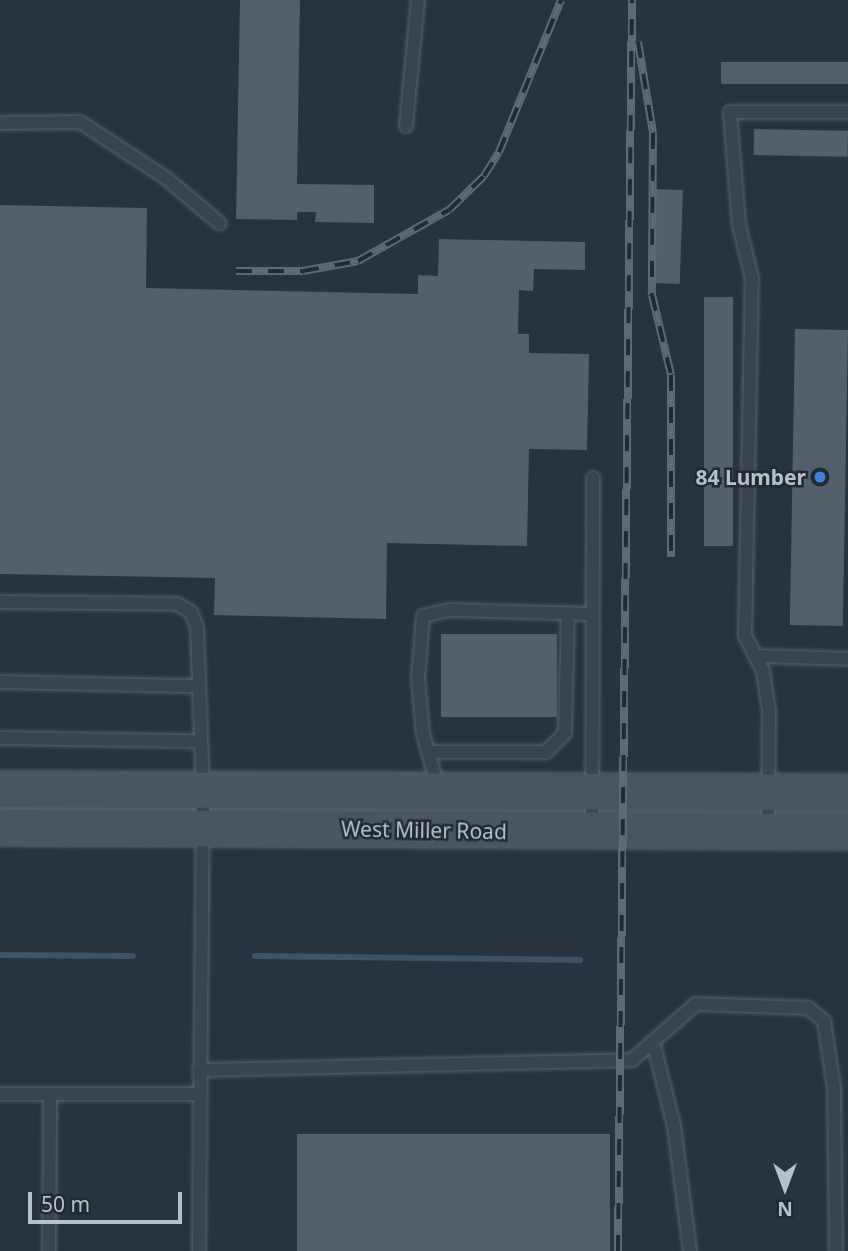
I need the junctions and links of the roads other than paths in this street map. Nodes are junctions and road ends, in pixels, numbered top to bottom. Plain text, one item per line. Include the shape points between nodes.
1 (418, 0) edge
2 (848, 112) edge
3 (0, 123) edge
4 (407, 126) dead end
5 (219, 223) dead end
6 (593, 478) dead end
7 (0, 601) edge
8 (568, 613) junction
9 (592, 614) junction
10 (755, 656) junction
11 (848, 659) edge
12 (0, 682) edge
13 (198, 686) junction
14 (0, 738) edge
15 (200, 741) junction
16 (428, 752) junction
17 (0, 789) edge
18 (203, 789) junction
19 (439, 790) junction
20 (768, 790) junction
21 (591, 791) junction
22 (848, 792) edge
23 (0, 827) edge
24 (200, 828) junction
25 (592, 831) junction
26 (768, 831) junction
27 (848, 831) edge
28 (653, 1042) junction
29 (199, 1070) junction
30 (0, 1094) edge
31 (50, 1094) junction
32 (199, 1094) junction
33 (49, 1251) edge
34 (199, 1251) edge
35 (690, 1251) edge
36 (836, 1251) edge

1 - 4 lane
2 - 10 lane via 730,112 739,225 752,278 744,599 745,636
3 - 5 lane via 79,122 166,178
6 - 9 lane
7 - 13 lane via 185,606 197,628
8 - 9 lane
8 - 16 lane via 565,733 546,752
8 - 16 lane via 449,610 423,616 418,678
9 - 21 lane
10 - 11 lane
10 - 20 lane via 763,671 769,710
12 - 13 lane
13 - 15 lane
14 - 15 lane
15 - 18 lane
16 - 19 lane
17 - 18 main road, West Miller Road
18 - 19 main road, West Miller Road
18 - 24 lane
19 - 21 main road, West Miller Road
20 - 21 main road, West Miller Road
20 - 22 main road, West Miller Road
20 - 26 lane
21 - 25 lane
23 - 24 main road, West Miller Road
24 - 25 main road, West Miller Road
24 - 29 lane
25 - 26 main road, West Miller Road
26 - 27 main road, West Miller Road
28 - 29 lane via 632,1060
28 - 35 lane via 674,1126
28 - 36 lane via 696,1004 808,1009 824,1021 834,1088
29 - 32 lane
30 - 31 lane
31 - 32 lane
31 - 33 lane
32 - 34 lane

